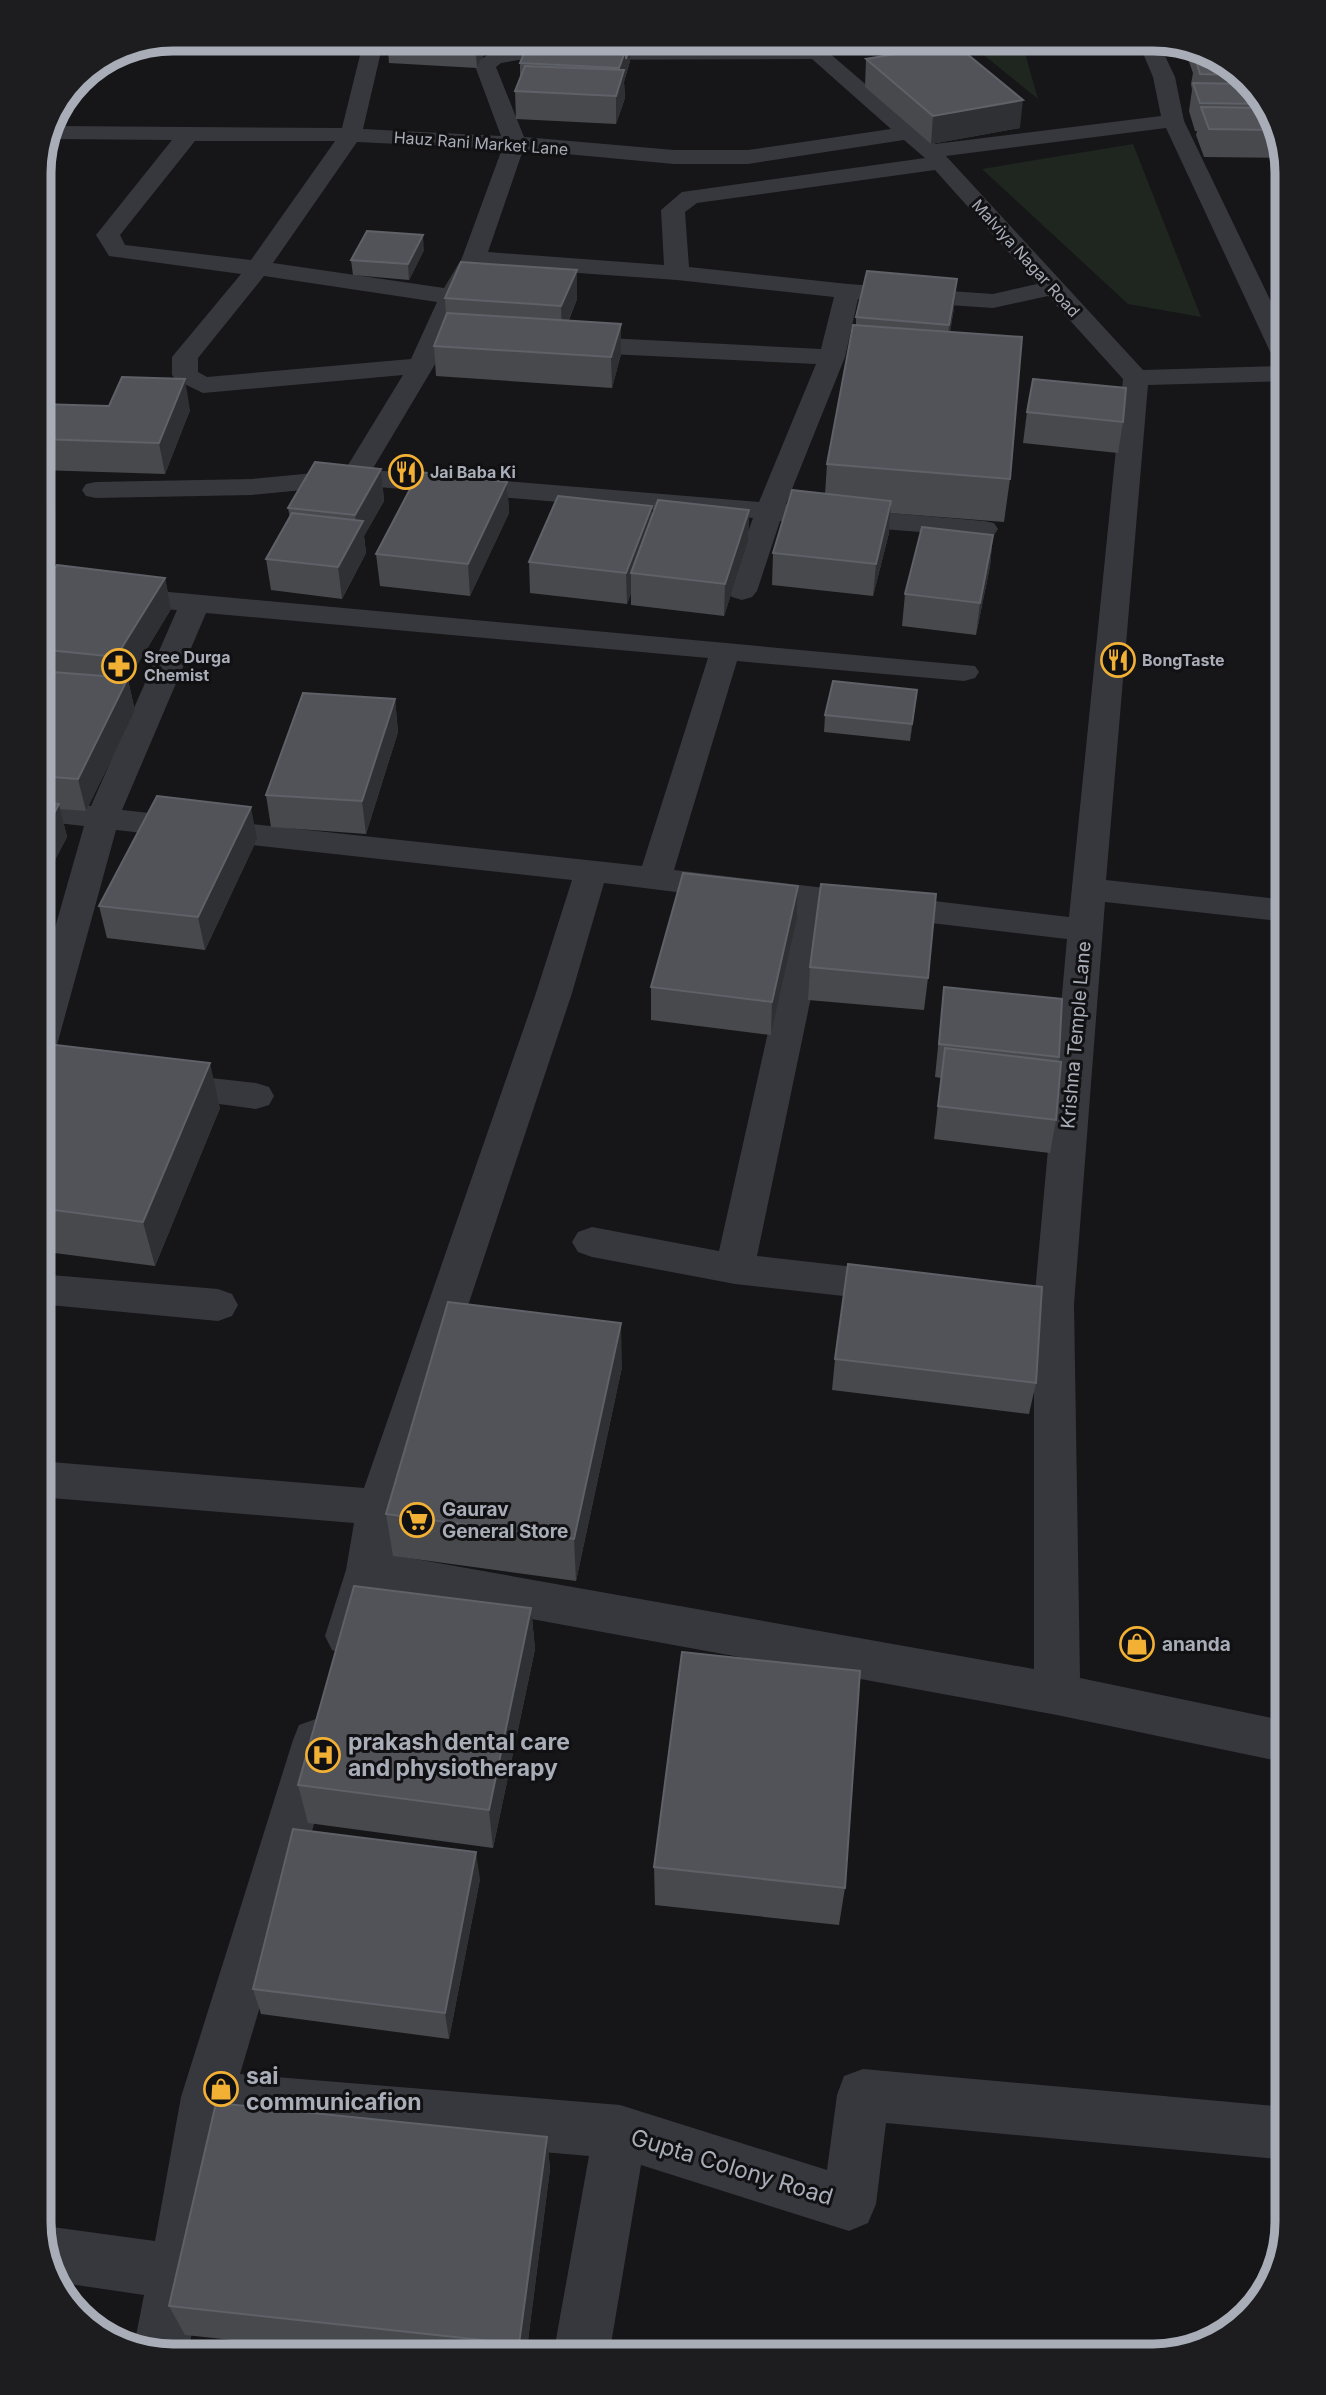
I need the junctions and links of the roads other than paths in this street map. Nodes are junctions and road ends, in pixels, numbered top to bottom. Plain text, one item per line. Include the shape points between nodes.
1 (371, 51) edge
2 (632, 51) edge
3 (815, 51) edge
4 (1152, 51) edge
5 (1164, 77) junction
6 (1189, 77) dead end
7 (1173, 121) junction
8 (58, 133) edge
9 (906, 133) junction
10 (189, 134) junction
11 (351, 135) junction
12 (515, 143) junction
13 (748, 157) junction
14 (935, 157) junction
15 (746, 190) junction
16 (474, 258) junction
17 (257, 269) junction
18 (677, 273) junction
19 (1054, 287) junction
20 (848, 291) junction
21 (452, 297) junction
22 (1275, 335) edge
23 (433, 337) junction
24 (461, 338) edge
25 (543, 342) edge
26 (832, 357) junction
27 (421, 366) junction
28 (1275, 373) edge
29 (1136, 378) junction
30 (354, 477) junction
31 (96, 490) dead end
32 (769, 512) junction
33 (984, 529) dead end
34 (51, 590) edge
35 (742, 591) dead end
36 (195, 603) junction
37 (725, 652) junction
38 (964, 672) dead end
39 (51, 812) edge
40 (103, 817) junction
41 (591, 871) junction
42 (655, 879) junction
43 (1090, 889) junction
44 (816, 897) junction
45 (1275, 910) edge
46 (1085, 930) junction
47 (51, 1031) edge
48 (134, 1083) edge
49 (256, 1096) dead end
50 (593, 1242) dead end
51 (735, 1269) junction
52 (51, 1290) edge
53 (929, 1290) edge
54 (1013, 1300) edge
55 (1054, 1304) junction
56 (218, 1305) dead end
57 (51, 1480) edge
58 (379, 1507) junction
59 (368, 1570) junction
60 (1057, 1693) junction
61 (1275, 1739) edge
62 (207, 2096) junction
63 (620, 2132) junction
64 (1275, 2133) edge
65 (56, 2255) edge
66 (177, 2272) junction
67 (162, 2344) edge
68 (583, 2344) edge

1 - 11 street
2 - 12 street via 495,58 485,66
3 - 9 street, Malviya Nagar Road
4 - 5 street
5 - 6 street
5 - 7 street
7 - 14 street
7 - 22 street
8 - 10 street, Hauz Rani Market Lane
9 - 13 street, Hauz Rani Market Lane
9 - 14 street, Malviya Nagar Road
10 - 11 street, Hauz Rani Market Lane
10 - 17 street via 108,235 117,251
11 - 12 street, Hauz Rani Market Lane
11 - 17 street
12 - 13 street, Hauz Rani Market Lane via 674,157
12 - 16 street
13 - 15 street
14 - 15 street
14 - 19 street, Malviya Nagar Road
15 - 18 street via 690,197 673,210
16 - 18 street
16 - 21 street
17 - 21 street
17 - 27 street via 185,357 185,375 203,386
18 - 20 street
19 - 20 street via 993,302
19 - 29 street, Malviya Nagar Road
20 - 26 street
21 - 23 street
23 - 24 street
23 - 27 street
25 - 26 street
26 - 32 street
27 - 30 street
28 - 29 street
29 - 43 street, Krishna Temple Lane
30 - 31 street via 252,487
30 - 32 street
32 - 33 street
32 - 35 street
34 - 36 street
36 - 37 street
36 - 40 street via 140,700
37 - 38 street
37 - 42 street
39 - 40 street
40 - 41 street
40 - 47 street
41 - 42 street
41 - 58 street
42 - 44 street
43 - 45 street
43 - 46 street, Krishna Temple Lane
44 - 46 street
44 - 51 street
46 - 55 street, Krishna Temple Lane
48 - 49 street
50 - 51 street
51 - 53 street
52 - 56 street
54 - 55 street
55 - 60 street, Krishna Temple Lane
57 - 58 street
58 - 59 street
59 - 60 street
59 - 62 street
60 - 61 street
62 - 63 street, Gupta Colony Road
62 - 66 street
63 - 64 street, Gupta Colony Road via 849,2204 863,2095
63 - 68 street
65 - 66 street
66 - 67 street

